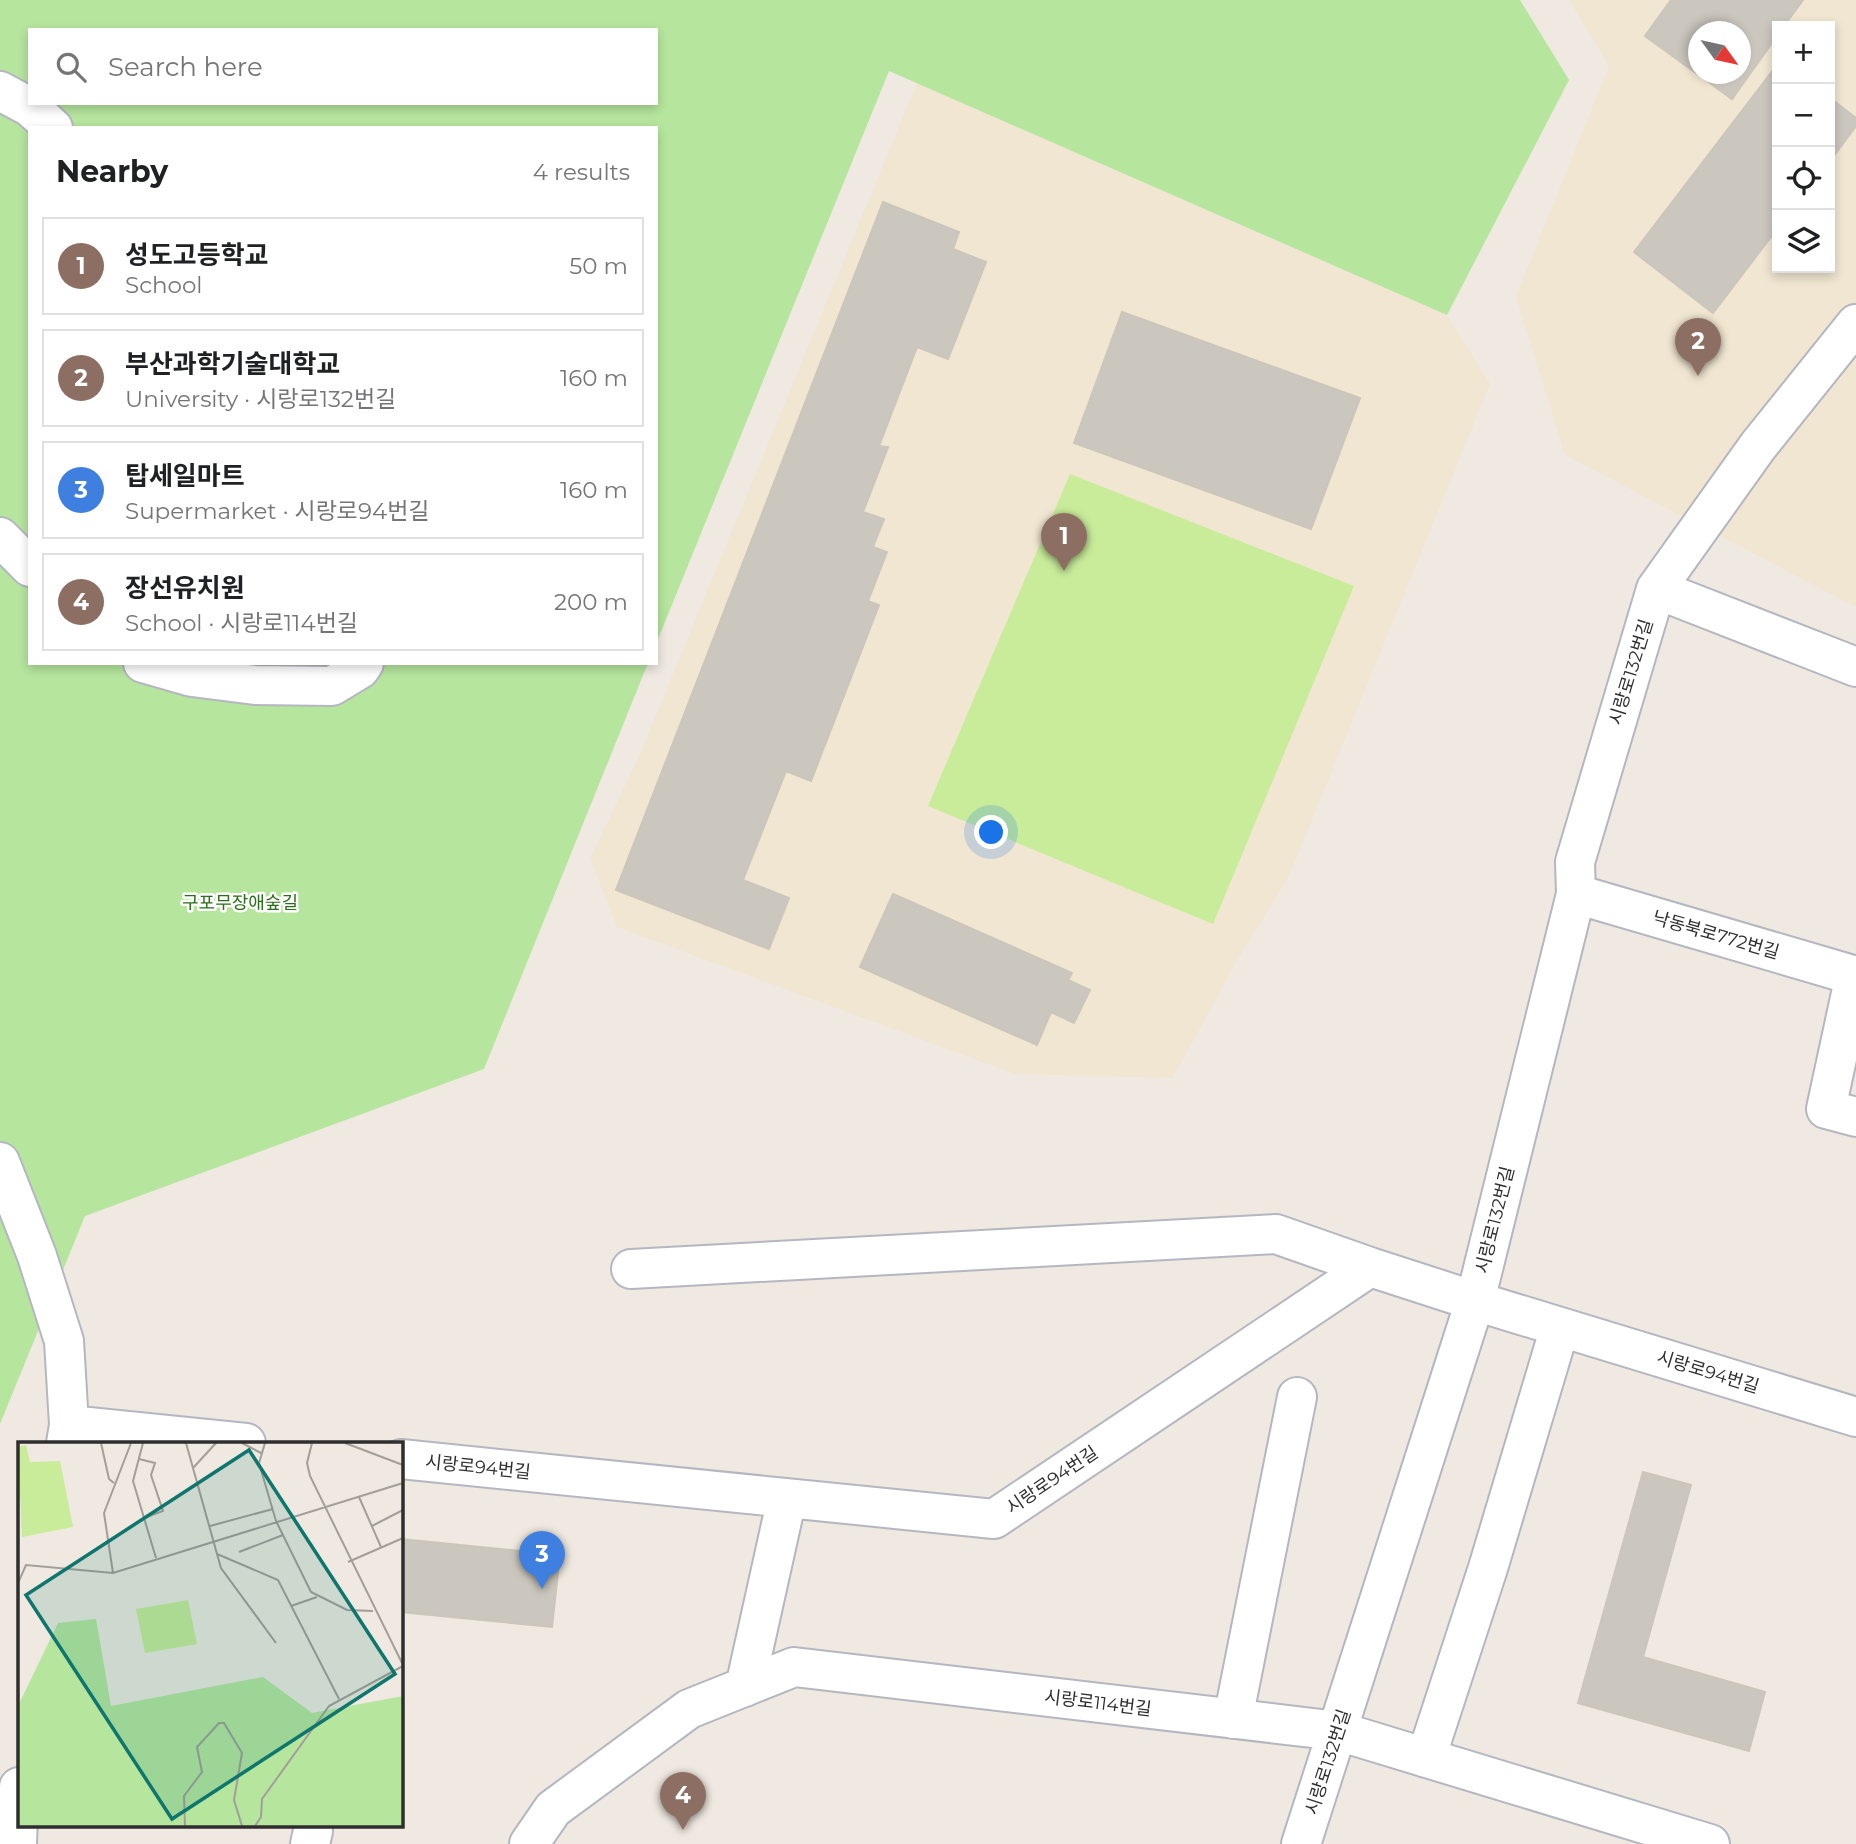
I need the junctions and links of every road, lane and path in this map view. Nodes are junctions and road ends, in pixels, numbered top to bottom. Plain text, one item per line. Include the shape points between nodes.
1 (0, 91) edge
2 (51, 126) edge
3 (1856, 324) edge
4 (0, 537) edge
5 (28, 565) edge
6 (1656, 589) junction
7 (150, 665) edge
8 (363, 665) edge
9 (1856, 667) edge
10 (1576, 894) junction
11 (1856, 976) edge
12 (1856, 1117) edge
13 (0, 1161) edge
14 (1370, 1267) junction
15 (631, 1269) dead end
16 (1475, 1301) junction
17 (1560, 1327) junction
18 (1297, 1397) dead end
19 (1856, 1417) edge
20 (67, 1434) edge
21 (226, 1442) edge
22 (402, 1459) edge
23 (787, 1499) junction
24 (745, 1687) junction
25 (1233, 1719) junction
26 (1338, 1731) junction
27 (1426, 1758) junction
28 (18, 1816) edge
29 (17, 1844) edge
30 (529, 1844) edge
31 (1301, 1844) edge
32 (1710, 1844) edge

1 - 2 street via 30,107
3 - 6 street, 시랑로132번길 via 1758,446
4 - 5 street
6 - 9 street
6 - 10 street, 시랑로132번길 via 1575,862
7 - 8 street via 192,677 255,685 332,685
10 - 11 street, 낙동북로772번길
10 - 16 street, 시랑로132번길
11 - 12 street, 낙동북로772번길 via 1826,1109
13 - 20 street via 64,1341
14 - 15 street via 1276,1234
14 - 16 street, 시랑로94번길
14 - 23 street, 시랑로94번길 via 994,1519
16 - 17 street, 시랑로94번길
16 - 26 street, 시랑로132번길
17 - 19 street, 시랑로94번길
17 - 27 street
18 - 25 street
20 - 21 street
22 - 23 street, 시랑로94번길
23 - 24 street
24 - 25 street, 시랑로114번길 via 794,1667
24 - 30 street, 시랑로114번길 via 690,1709 553,1810
25 - 26 street, 시랑로114번길
26 - 27 street, 시랑로114번길
26 - 31 street, 시랑로132번길
27 - 32 street, 시랑로114번길
28 - 29 street

